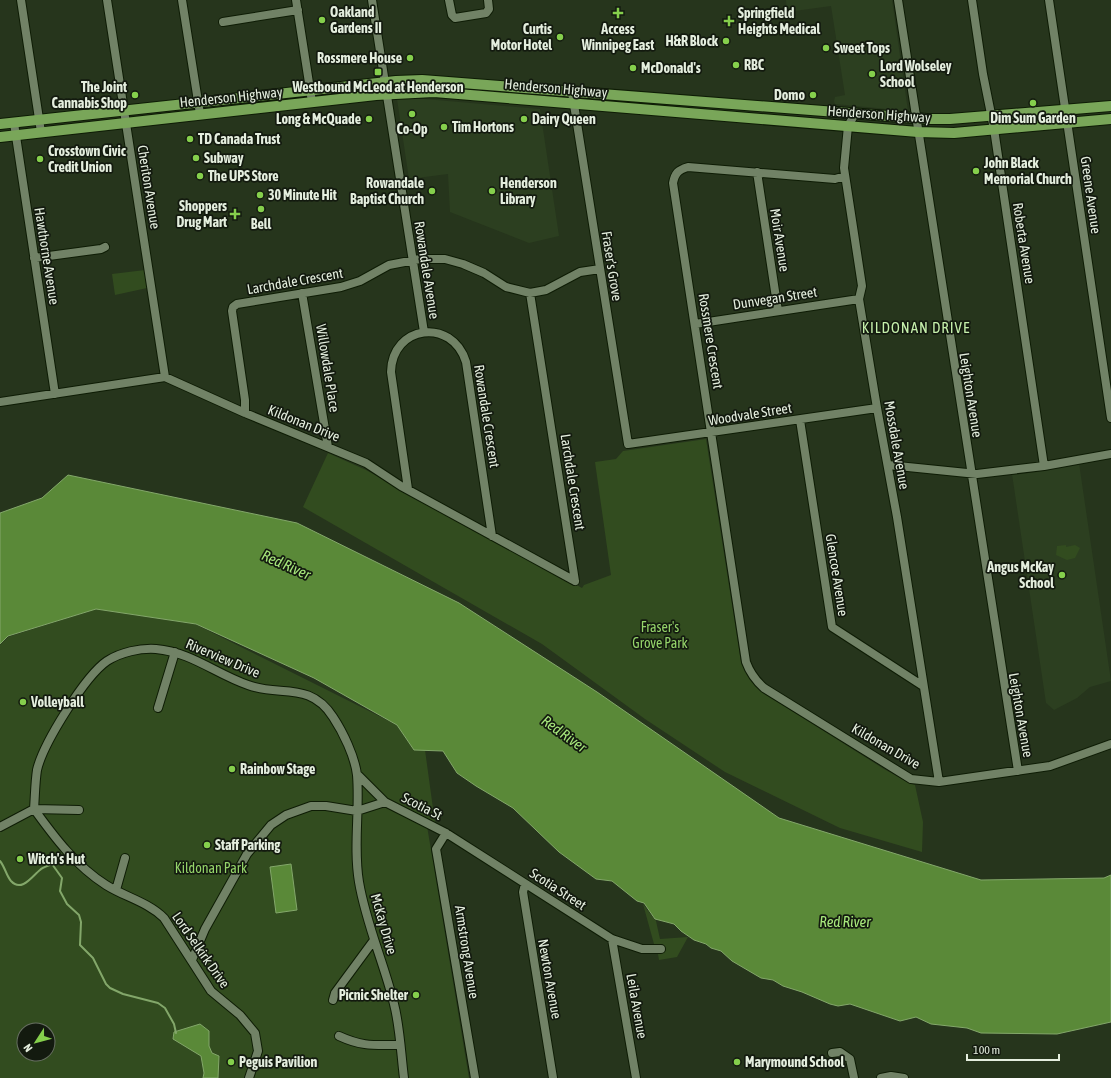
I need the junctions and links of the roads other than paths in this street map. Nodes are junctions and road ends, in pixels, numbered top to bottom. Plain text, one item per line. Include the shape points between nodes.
1 (21, 0) edge
2 (107, 0) edge
3 (182, 0) edge
4 (296, 0) edge
5 (372, 0) edge
6 (449, 0) edge
7 (488, 0) edge
8 (898, 0) edge
9 (972, 0) edge
10 (1049, 0) edge
11 (298, 10) junction
12 (223, 22) dead end
13 (384, 82) junction
14 (477, 84) junction
15 (310, 90) junction
16 (572, 92) junction
17 (386, 94) junction
18 (469, 96) junction
19 (198, 102) junction
20 (312, 102) junction
21 (710, 102) junction
22 (575, 104) junction
23 (1111, 106) edge
24 (785, 108) junction
25 (124, 110) junction
26 (1065, 110) junction
27 (200, 114) junction
28 (855, 114) junction
29 (710, 115) junction
30 (991, 116) junction
31 (916, 118) junction
32 (1111, 119) edge
33 (39, 120) junction
34 (784, 121) junction
35 (14, 123) junction
36 (127, 123) junction
37 (1067, 123) junction
38 (0, 124) edge
39 (848, 126) junction
40 (994, 129) junction
41 (41, 132) junction
42 (918, 132) junction
43 (15, 135) junction
44 (0, 137) edge
45 (757, 172) junction
46 (845, 176) junction
47 (104, 247) dead end
48 (34, 258) junction
49 (411, 260) junction
50 (600, 269) junction
51 (530, 293) junction
52 (302, 294) junction
53 (859, 299) junction
54 (778, 311) junction
55 (695, 324) junction
56 (424, 332) junction
57 (165, 377) junction
58 (55, 394) junction
59 (0, 402) edge
60 (876, 408) junction
61 (245, 413) junction
62 (1111, 418) edge
63 (800, 420) junction
64 (711, 433) junction
65 (628, 444) joint
66 (328, 447) junction
67 (1111, 454) edge
68 (888, 465) junction
69 (1044, 466) junction
70 (970, 473) junction
71 (408, 489) junction
72 (492, 536) junction
73 (575, 581) joint
74 (175, 652) junction
75 (755, 680) joint
76 (923, 686) junction
77 (158, 708) dead end
78 (1111, 744) edge
79 (1018, 771) junction
80 (357, 774) junction
81 (939, 782) junction
82 (385, 802) junction
83 (34, 810) junction
84 (79, 810) dead end
85 (357, 811) junction
86 (0, 827) edge
87 (446, 833) junction
88 (125, 858) dead end
89 (525, 884) junction
90 (116, 890) junction
91 (612, 939) junction
92 (374, 940) junction
93 (661, 949) dead end
94 (192, 960) junction
95 (333, 1000) dead end
96 (339, 1036) dead end
97 (400, 1045) junction
98 (832, 1053) dead end
99 (249, 1078) edge
100 (404, 1078) edge
101 (474, 1078) edge
102 (553, 1078) edge
103 (636, 1078) edge
104 (854, 1078) edge
105 (881, 1078) edge
106 (904, 1078) edge

1 - 33 street
2 - 25 street, Cheriton Avenue
3 - 19 street
4 - 11 street
5 - 13 street, Rowandale Avenue
6 - 7 street via 452,15 456,18 486,13 489,9
8 - 31 street, Leighton Avenue
9 - 30 street, Roberta Avenue
10 - 26 street, Greene Avenue
11 - 12 street
11 - 15 street
13 - 14 main road, Henderson Highway via 422,80
13 - 15 main road, Henderson Highway
13 - 17 street, Rowandale Avenue
14 - 16 main road, Henderson Highway
14 - 18 main road
15 - 19 main road, Henderson Highway
15 - 20 street
16 - 21 main road, Henderson Highway
16 - 22 street, Fraser's Grove
17 - 18 main road, Henderson Highway via 434,92
17 - 20 main road, Henderson Highway
17 - 49 street, Rowandale Avenue
18 - 22 main road, Henderson Highway
19 - 25 main road, Henderson Highway
19 - 27 street
20 - 27 main road, Henderson Highway
21 - 24 main road, Henderson Highway
21 - 29 main road
22 - 29 main road, Henderson Highway
22 - 50 street, Fraser's Grove
23 - 26 main road, Henderson Highway
24 - 28 main road, Henderson Highway
24 - 34 main road
25 - 33 main road, Henderson Highway
25 - 36 street, Cheriton Avenue
26 - 30 main road, Henderson Highway
26 - 37 street, Greene Avenue
27 - 36 main road, Henderson Highway
28 - 31 main road, Henderson Highway
28 - 39 street, Mossdale Avenue
29 - 34 main road, Henderson Highway
30 - 31 main road, Henderson Highway
30 - 40 street, Roberta Avenue
31 - 42 street, Leighton Avenue
32 - 37 main road, Henderson Highway
33 - 35 main road, Henderson Highway
33 - 41 street
34 - 39 main road, Henderson Highway
35 - 38 main road, Henderson Highway
35 - 43 street, Hawthorne Avenue
36 - 41 main road, Henderson Highway
36 - 57 street, Cheriton Avenue
37 - 40 main road, Henderson Highway
37 - 62 street, Greene Avenue
39 - 42 main road, Henderson Highway
39 - 46 street, Mossdale Avenue
40 - 42 main road, Henderson Highway via 954,133
40 - 69 street, Roberta Avenue
41 - 43 main road, Henderson Highway
42 - 70 street, Leighton Avenue
43 - 44 main road, Henderson Highway
43 - 48 street, Hawthorne Avenue
45 - 46 street, Rossmere Crescent via 834,179
45 - 54 street, Moir Avenue
45 - 55 street, Rossmere Crescent via 688,167 675,174 673,183
46 - 53 street, Mossdale Avenue via 862,286
47 - 48 street via 101,250
48 - 58 street, Hawthorne Avenue
49 - 51 street, Larchdale Crescent via 445,259 484,272 506,287
49 - 52 street, Larchdale Crescent via 389,265 351,285
49 - 56 street, Rowandale Avenue
50 - 51 street, Larchdale Crescent via 580,272 546,290
50 - 65 street, Fraser's Grove
51 - 73 street, Larchdale Crescent
52 - 61 street, Larchdale Crescent via 236,304 233,307
52 - 66 street, Willowdale Place
53 - 54 street, Dunvegan Street
53 - 60 street, Mossdale Avenue
54 - 55 street, Dunvegan Street
55 - 64 street, Rossmere Crescent
56 - 71 street via 402,343 394,354 391,365
56 - 72 street, Rowandale Crescent via 438,333 449,338 464,356
57 - 58 street
57 - 61 street, Kildonan Drive
58 - 59 street
60 - 63 street, Woodvale Street
60 - 68 street, Mossdale Avenue
61 - 66 street, Kildonan Drive
63 - 64 street, Woodvale Street
63 - 76 street, Glencoe Avenue via 832,628
64 - 65 street, Woodvale Street
64 - 75 street, Rossmere Crescent via 746,662
66 - 71 street, Kildonan Drive via 366,463
67 - 69 street
68 - 70 street
68 - 76 street, Mossdale Avenue
69 - 70 street
70 - 79 street, Leighton Avenue
71 - 72 street, Kildonan Drive
72 - 73 street, Kildonan Drive
74 - 77 street
74 - 80 street, Riverview Drive via 247,685 294,691 315,699 333,718
74 - 83 street, Riverview Drive via 141,649 122,654 107,662 94,674 80,690 46,746 38,770
75 - 81 street, Kildonan Drive via 764,688 912,778
76 - 81 street, Mossdale Avenue
78 - 79 street, Kildonan Drive via 1050,766
79 - 81 street, Kildonan Drive
80 - 82 street, Scotia St
80 - 85 street, McKay Drive
82 - 85 street, Scotia St
82 - 87 street, Scotia St
83 - 84 street
83 - 86 street
83 - 90 street, Lord Selkirk Drive via 60,845 81,866
85 - 92 street, McKay Drive via 359,881
85 - 94 street via 311,806 286,815 271,825 247,854 204,929
87 - 89 street, Scotia Street
87 - 101 street, Armstrong Avenue via 436,849
88 - 90 street
89 - 91 street, Scotia Street
89 - 102 street, Newton Avenue via 522,892
90 - 94 street, Lord Selkirk Drive via 156,910
91 - 93 street, Scotia Street via 642,949
91 - 103 street, Leila Avenue
92 - 95 street
92 - 97 street, McKay Drive via 394,1005
94 - 99 street, Lord Selkirk Drive via 215,996 240,1014 255,1032 258,1051
96 - 97 street via 364,1045
97 - 100 street, McKay Drive
98 - 104 street via 840,1052 850,1059
105 - 106 street

